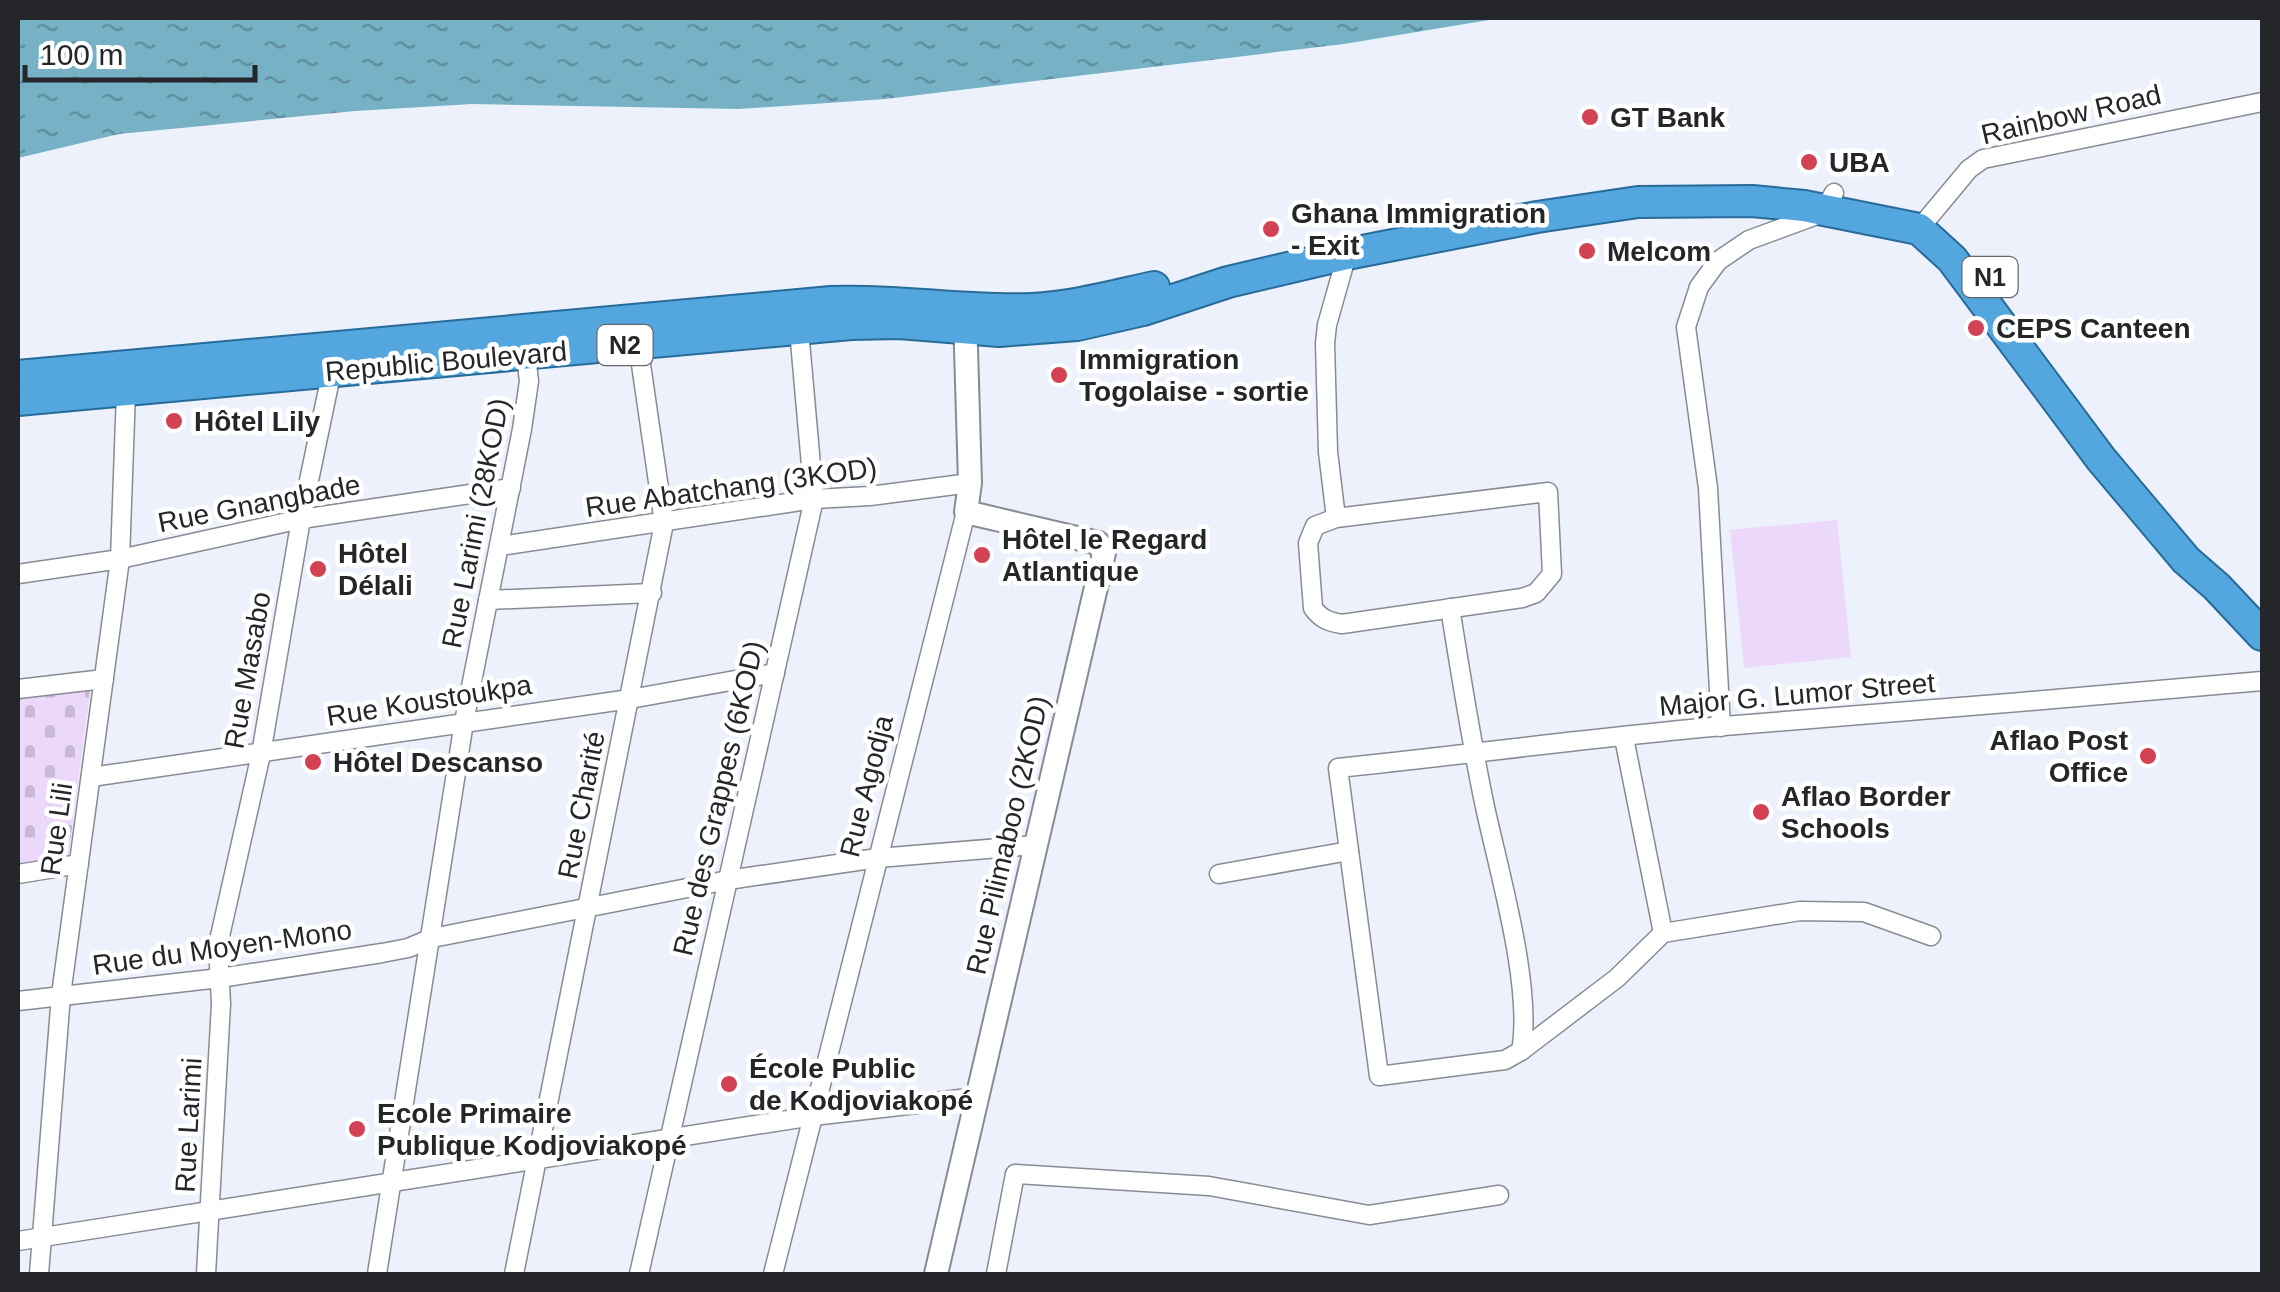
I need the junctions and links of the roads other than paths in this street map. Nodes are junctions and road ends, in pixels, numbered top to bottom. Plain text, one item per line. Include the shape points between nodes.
1 (2262, 102) edge
2 (1829, 201) junction
3 (1926, 222) junction
4 (1349, 248) junction
5 (965, 318) junction
6 (799, 330) junction
7 (637, 331) junction
8 (524, 342) junction
9 (332, 370) junction
10 (18, 376) edge
11 (126, 392) junction
12 (18, 400) edge
13 (970, 482) junction
14 (511, 488) junction
15 (814, 500) junction
16 (966, 512) junction
17 (1336, 518) junction
18 (301, 519) junction
19 (664, 522) junction
20 (500, 546) junction
21 (120, 559) junction
22 (18, 574) edge
23 (652, 593) junction
24 (488, 600) junction
25 (1450, 608) junction
26 (2262, 635) edge
27 (774, 673) junction
28 (104, 678) junction
29 (2262, 681) edge
30 (18, 690) edge
31 (630, 698) junction
32 (464, 722) junction
33 (1721, 727) junction
34 (1624, 738) junction
35 (261, 754) junction
36 (1474, 754) junction
37 (91, 777) junction
38 (1036, 845) junction
39 (1349, 851) junction
40 (878, 858) junction
41 (80, 864) junction
42 (18, 874) edge
43 (1219, 874) dead end
44 (728, 880) junction
45 (589, 908) junction
46 (1664, 933) junction
47 (1931, 936) dead end
48 (432, 938) junction
49 (220, 978) junction
50 (61, 996) junction
51 (18, 1001) edge
52 (1521, 1051) junction
53 (977, 1097) junction
54 (813, 1116) junction
55 (670, 1138) junction
56 (537, 1162) junction
57 (393, 1182) junction
58 (1499, 1195) dead end
59 (211, 1212) junction
60 (42, 1238) junction
61 (18, 1242) edge
62 (39, 1274) edge
63 (206, 1274) edge
64 (378, 1274) edge
65 (514, 1274) edge
66 (639, 1274) edge
67 (773, 1274) edge
68 (936, 1274) edge
69 (996, 1274) edge

1 - 3 street, Rainbow Road via 1983,159
2 - 3 highway, Republic Boulevard
2 - 4 highway, Republic Boulevard via 1638,202
2 - 33 street via 1718,261 1699,287 1686,328 1708,488
3 - 26 highway, N1 via 1974,257 2167,507 2217,586
4 - 5 highway, Republic Boulevard / N2 via 1228,276 1143,310 1078,325 999,331
4 - 17 street via 1326,342
5 - 6 highway, Republic Boulevard / N2
5 - 7 highway, Republic Boulevard / N2 via 879,300
5 - 13 street, Rue Agodja
6 - 7 highway, Republic Boulevard / N2
6 - 15 street, Rue des Grappes (6KOD)
7 - 8 highway, Republic Boulevard / N2
7 - 19 street, Rue Charité
8 - 9 highway, Republic Boulevard / N2
8 - 10 highway, Republic Boulevard / N2
8 - 14 street, Rue Larimi (28KOD) via 529,381
9 - 11 highway, Republic Boulevard / N2
9 - 18 street, Rue Masabo
11 - 12 highway, Republic Boulevard / N2
11 - 21 street, Rue Lili
13 - 15 street, Rue Abatchang (3KOD)
13 - 16 street, Rue Agodja
14 - 18 street, Rue Gnangbade
14 - 20 street, Rue Larimi (28KOD)
15 - 19 street, Rue Abatchang (3KOD)
15 - 27 street, Rue des Grappes (6KOD)
16 - 38 street, Rue Pilimaboo (2KOD) via 1098,543 1104,552
16 - 40 street, Rue Agodja
17 - 25 street via 1315,526 1308,543 1313,608 1320,617 1342,624
17 - 25 street via 1548,492 1552,574 1546,585 1522,598
18 - 21 street, Rue Gnangbade
18 - 35 street, Rue Masabo
19 - 20 street, Rue Abatchang (3KOD)
19 - 23 street, Rue Charité
20 - 24 street, Rue Larimi (28KOD)
21 - 22 street, Rue Gnangbade
21 - 28 street, Rue Lili
23 - 24 street
23 - 31 street, Rue Charité
24 - 32 street, Rue Larimi (28KOD)
25 - 36 street
27 - 31 street, Rue Koustoukpa
27 - 44 street, Rue des Grappes (6KOD)
28 - 30 street
28 - 37 street, Rue Lili
29 - 33 street, Major G. Lumor Street
31 - 32 street, Rue Koustoukpa
31 - 45 street, Rue Charité
32 - 35 street, Rue Koustoukpa
32 - 48 street, Rue Larimi (28KOD)
33 - 34 street, Major G. Lumor Street
34 - 36 street, Major G. Lumor Street
34 - 46 street
35 - 37 street, Rue Koustoukpa
35 - 49 street, Rue Masabo via 218,945
36 - 39 street, Major G. Lumor Street via 1338,768
36 - 52 street via 1515,948 1525,1031
37 - 41 street, Rue Lili
38 - 40 street, Rue du Moyen-Mono
38 - 53 street, Rue Pilimaboo (2KOD)
39 - 43 street
39 - 52 street via 1379,1076 1506,1060
40 - 44 street, Rue du Moyen-Mono
40 - 54 street, Rue Agodja
41 - 42 street
41 - 50 street, Rue Lili
44 - 45 street, Rue du Moyen-Mono
44 - 55 street, Rue des Grappes (6KOD)
45 - 48 street, Rue du Moyen-Mono
45 - 56 street, Rue Charité
46 - 47 street via 1800,911 1864,912
46 - 52 street
48 - 49 street, Rue du Moyen-Mono via 408,948
48 - 57 street, Rue Larimi (28KOD)
49 - 50 street, Rue du Moyen-Mono
49 - 59 street, Rue Larimi
50 - 51 street, Rue du Moyen-Mono
50 - 60 street, Rue Lili
53 - 54 street
53 - 68 street, Rue Pilimaboo (2KOD)
54 - 55 street
54 - 67 street, Rue Agodja
55 - 56 street
55 - 66 street, Rue des Grappes (6KOD)
56 - 57 street
56 - 65 street, Rue Charité
57 - 59 street
57 - 64 street, Rue Larimi (28KOD)
58 - 69 street via 1369,1216 1209,1186 1015,1174
59 - 60 street
59 - 63 street, Rue Larimi
60 - 61 street
60 - 62 street, Rue Lili

